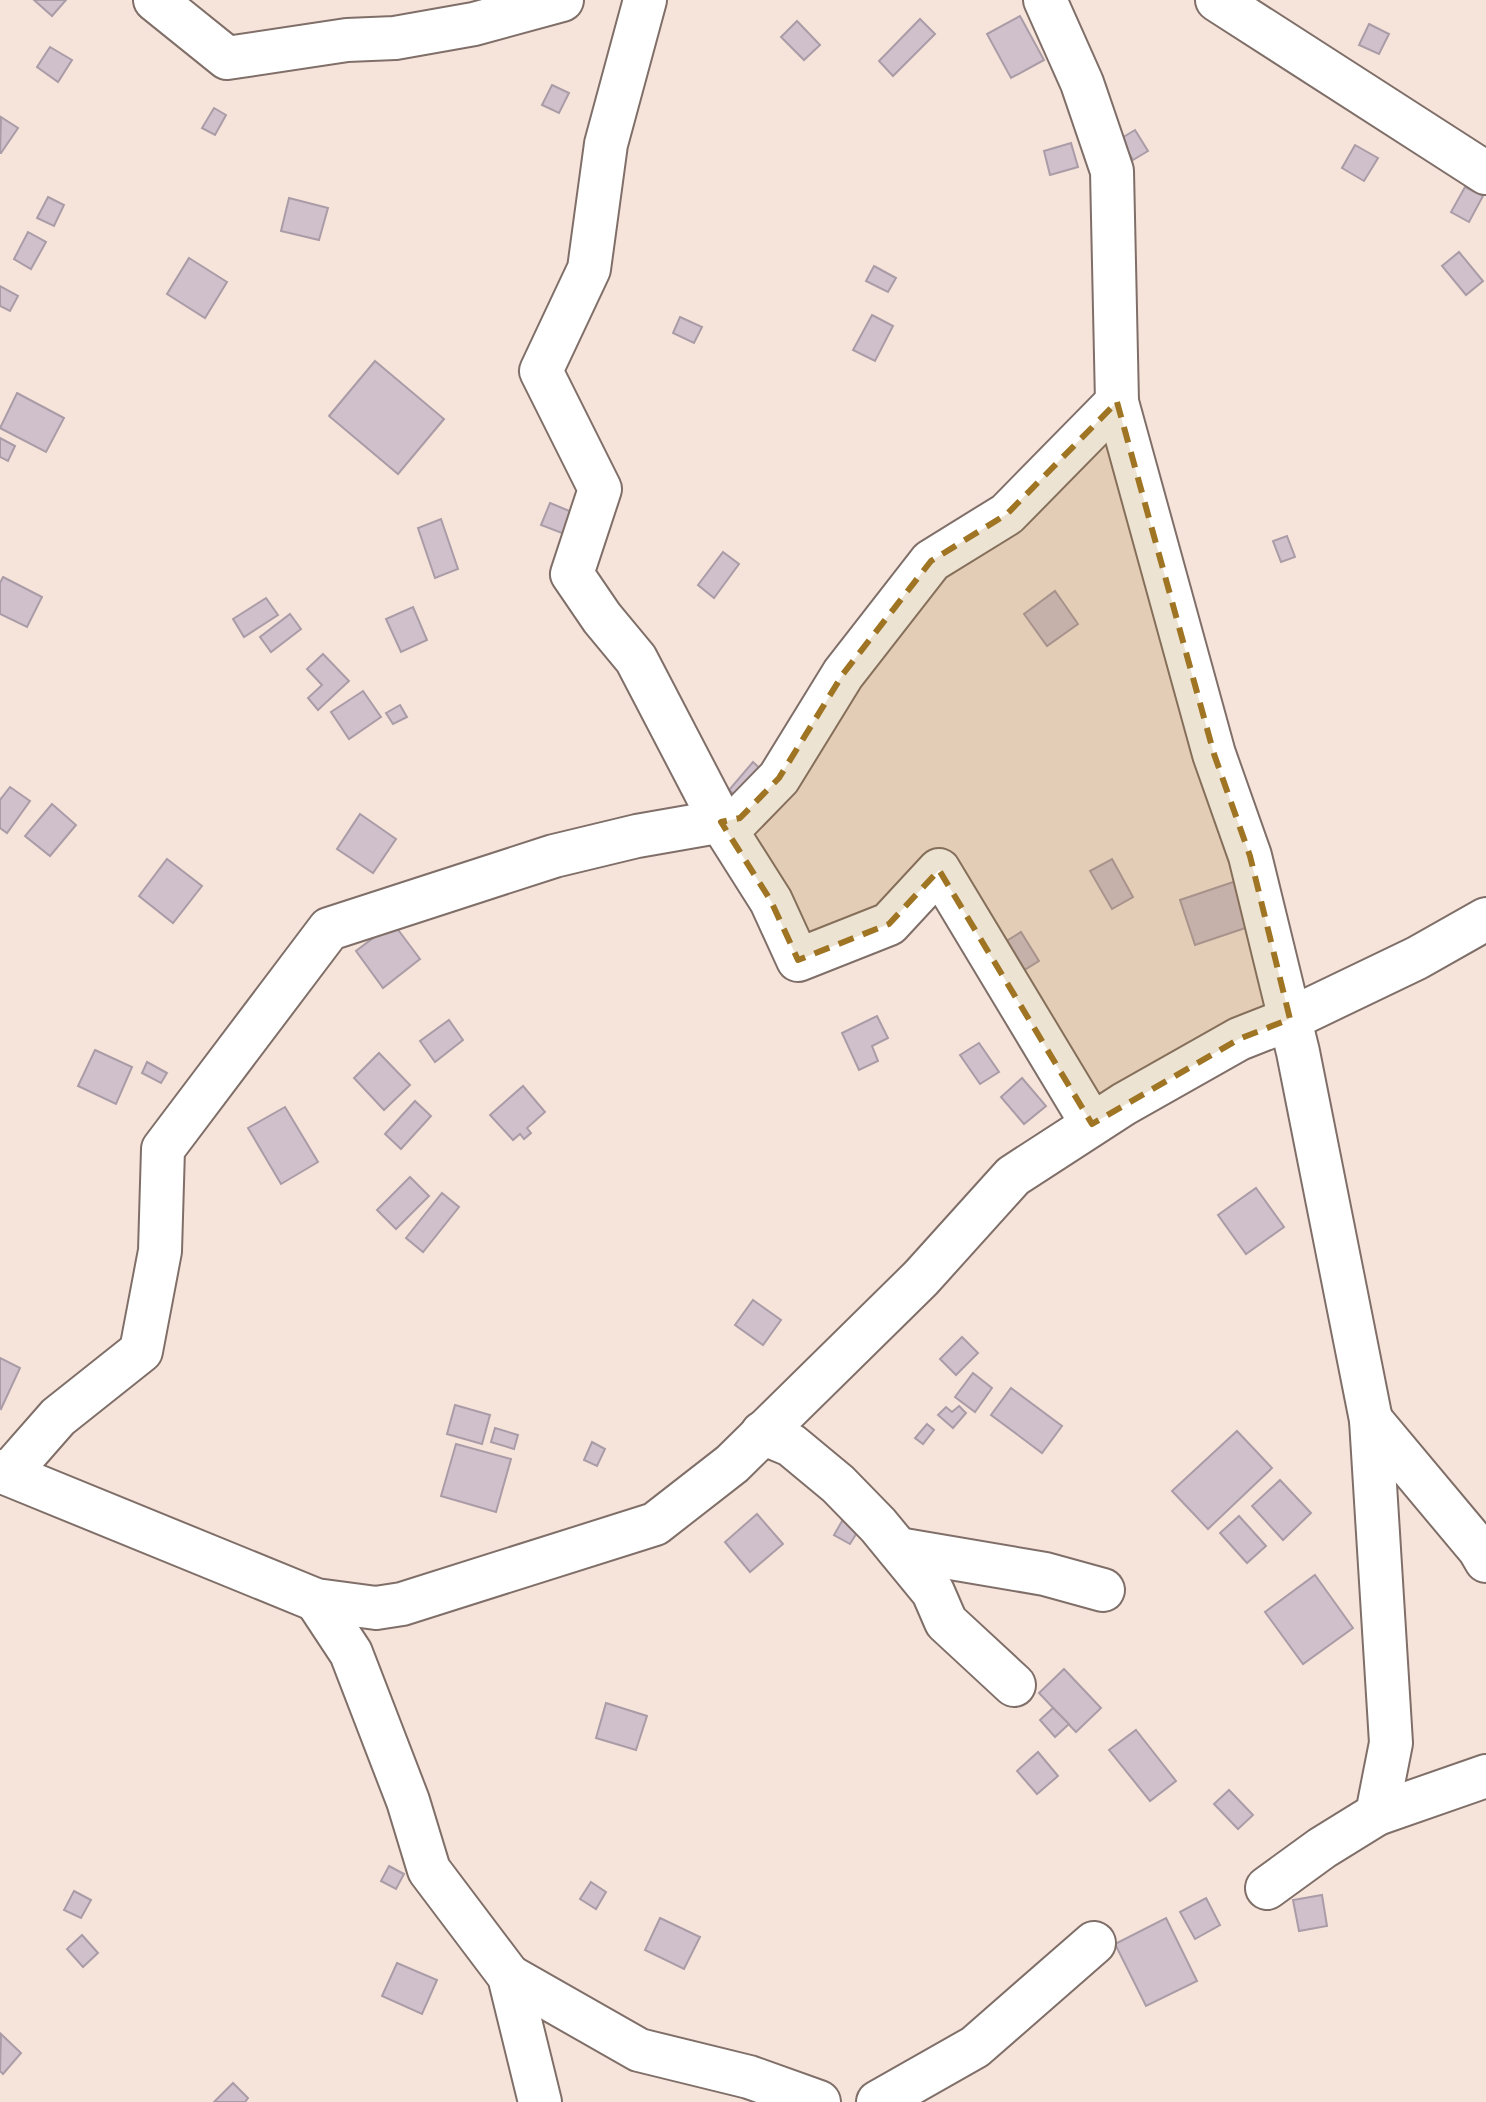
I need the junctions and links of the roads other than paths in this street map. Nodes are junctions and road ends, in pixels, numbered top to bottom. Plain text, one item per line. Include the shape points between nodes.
1 (155, 0) edge
2 (562, 0) edge
3 (645, 0) edge
4 (1045, 0) edge
5 (1217, 0) edge
6 (1486, 173) edge
7 (1117, 402) junction
8 (721, 822) junction
9 (1486, 919) edge
10 (1290, 1019) junction
11 (1092, 1124) junction
12 (1371, 1420) junction
13 (762, 1433) junction
14 (4, 1472) edge
15 (898, 1549) junction
16 (1486, 1561) edge
17 (1103, 1590) dead end
18 (316, 1600) junction
19 (1014, 1685) dead end
20 (1486, 1776) edge
21 (1377, 1814) junction
22 (1267, 1888) dead end
23 (1094, 1943) dead end
24 (509, 1976) junction
25 (540, 2102) edge
26 (819, 2102) edge
27 (878, 2102) edge

1 - 2 street via 227,58 395,38
3 - 8 street via 606,144 589,269 541,371 600,489 572,574 636,659
4 - 7 street via 1082,83 1112,171
5 - 6 street
7 - 8 street via 1007,514 931,561 843,674 779,778 740,818
7 - 10 street via 1214,754 1250,856
8 - 11 street via 771,901 798,960 889,924 939,870
8 - 14 street via 554,856 329,929 163,1149 160,1251 141,1351 58,1417
9 - 10 street
10 - 11 street via 1239,1039
10 - 12 street
11 - 13 street via 1013,1176 921,1278
12 - 16 street
12 - 21 street via 1391,1743
13 - 15 street via 791,1445 838,1484
13 - 18 street via 732,1464 655,1524 402,1604 376,1608
14 - 18 street
15 - 17 street via 1045,1574
15 - 19 street via 933,1592 946,1622
18 - 24 street via 351,1653 429,1870
20 - 21 street
21 - 22 street
23 - 27 street via 975,2047
24 - 25 street
24 - 26 street via 639,2050 749,2077

